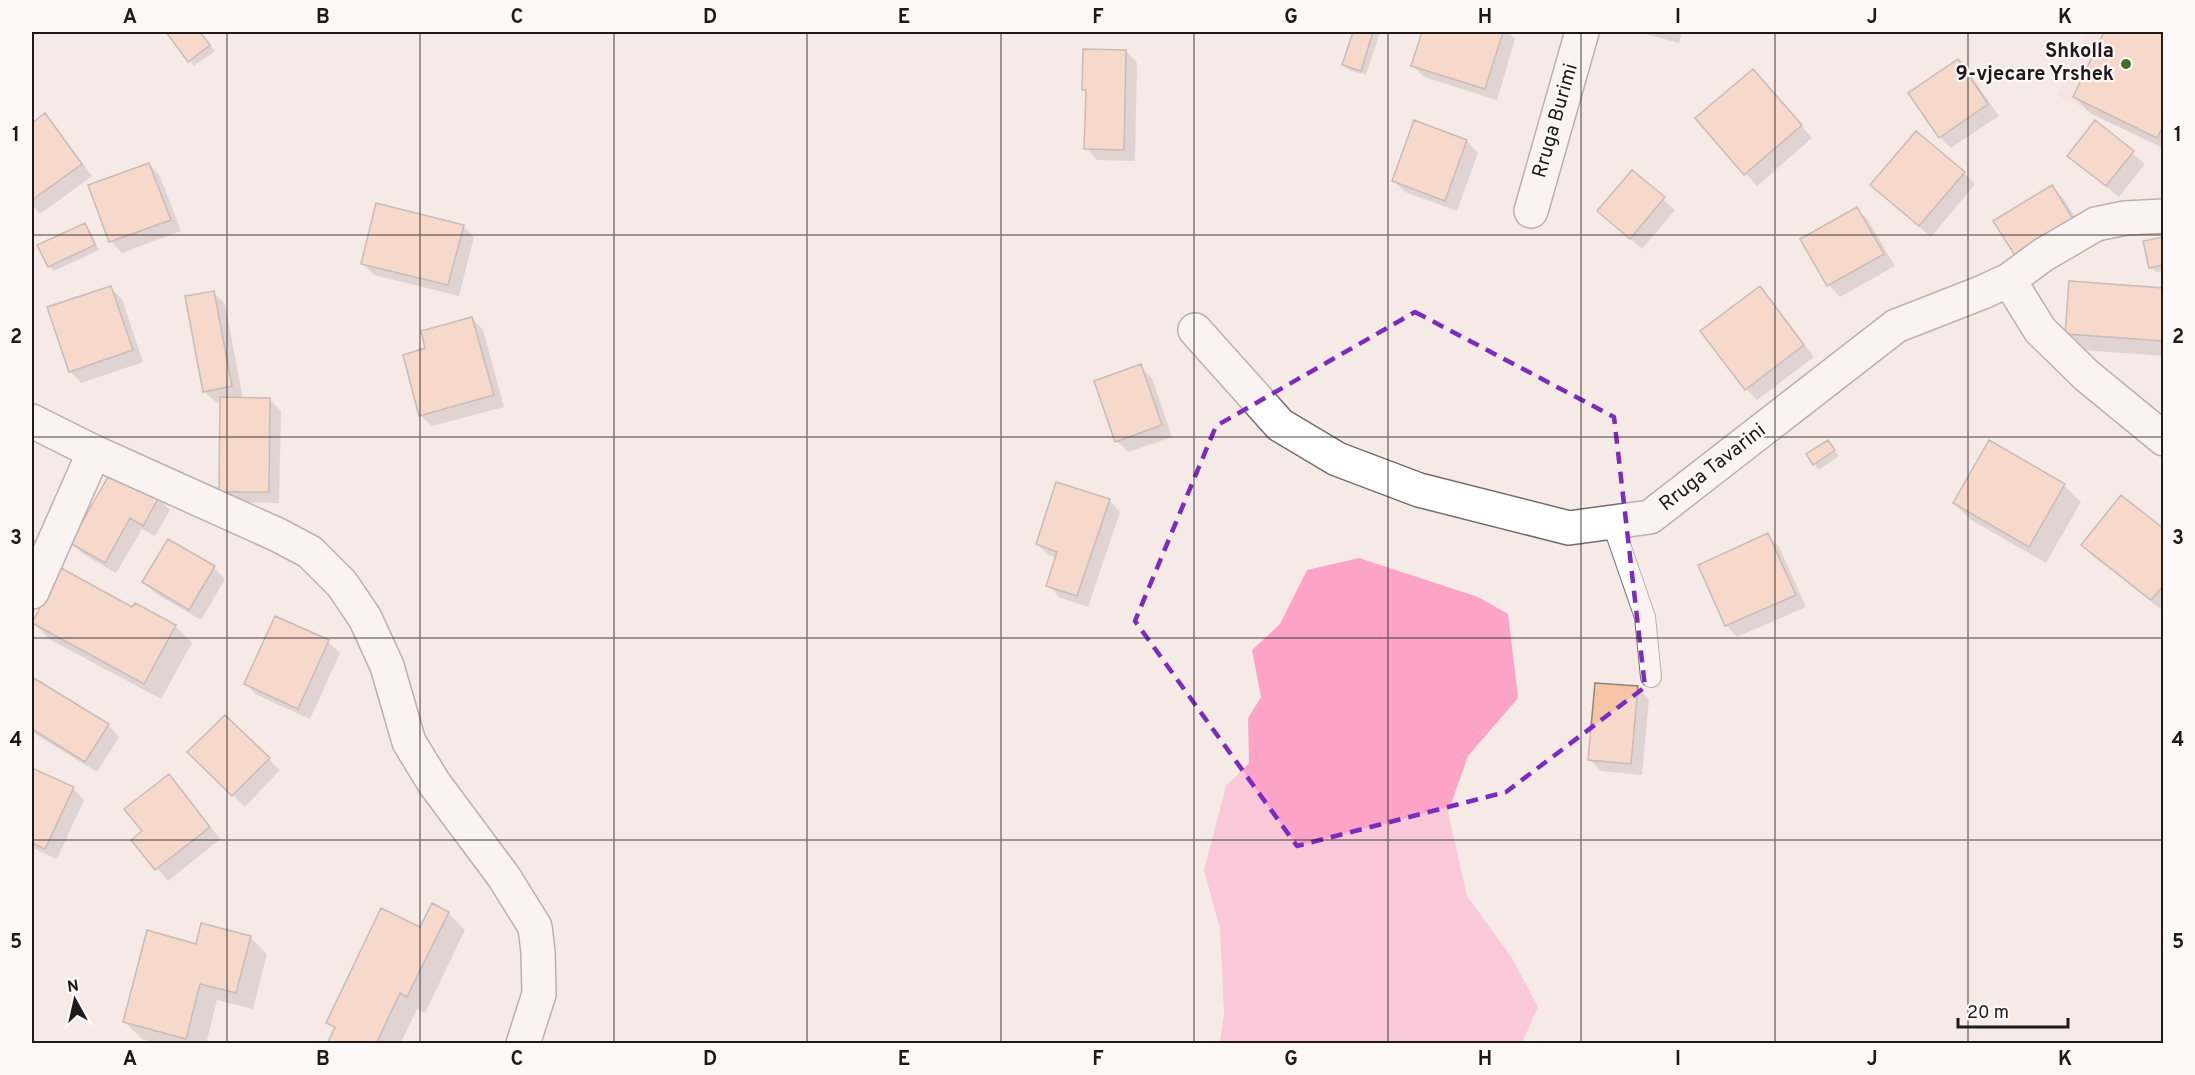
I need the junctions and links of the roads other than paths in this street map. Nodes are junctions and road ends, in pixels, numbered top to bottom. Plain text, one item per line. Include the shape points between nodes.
1 (1582, 32) edge
2 (1530, 211) dead end
3 (2163, 216) edge
4 (2008, 280) junction
5 (1195, 330) dead end
6 (32, 421) edge
7 (2163, 439) edge
8 (94, 452) junction
9 (1612, 522) junction
10 (32, 592) edge
11 (1651, 677) dead end
12 (523, 1044) edge

1 - 2 street, Rruga Burimi
3 - 4 street, Rruga Tavarini via 2096,224
4 - 7 street via 2040,330 2086,375
4 - 9 street, Rruga Tavarini via 1896,326 1650,517
5 - 9 street, Rruga Tavarini via 1280,425 1337,459 1419,490 1569,528
6 - 8 street
8 - 10 street
8 - 12 street via 310,552 342,584 365,618 387,666 409,742 535,927 539,994
9 - 11 lane via 1645,617

